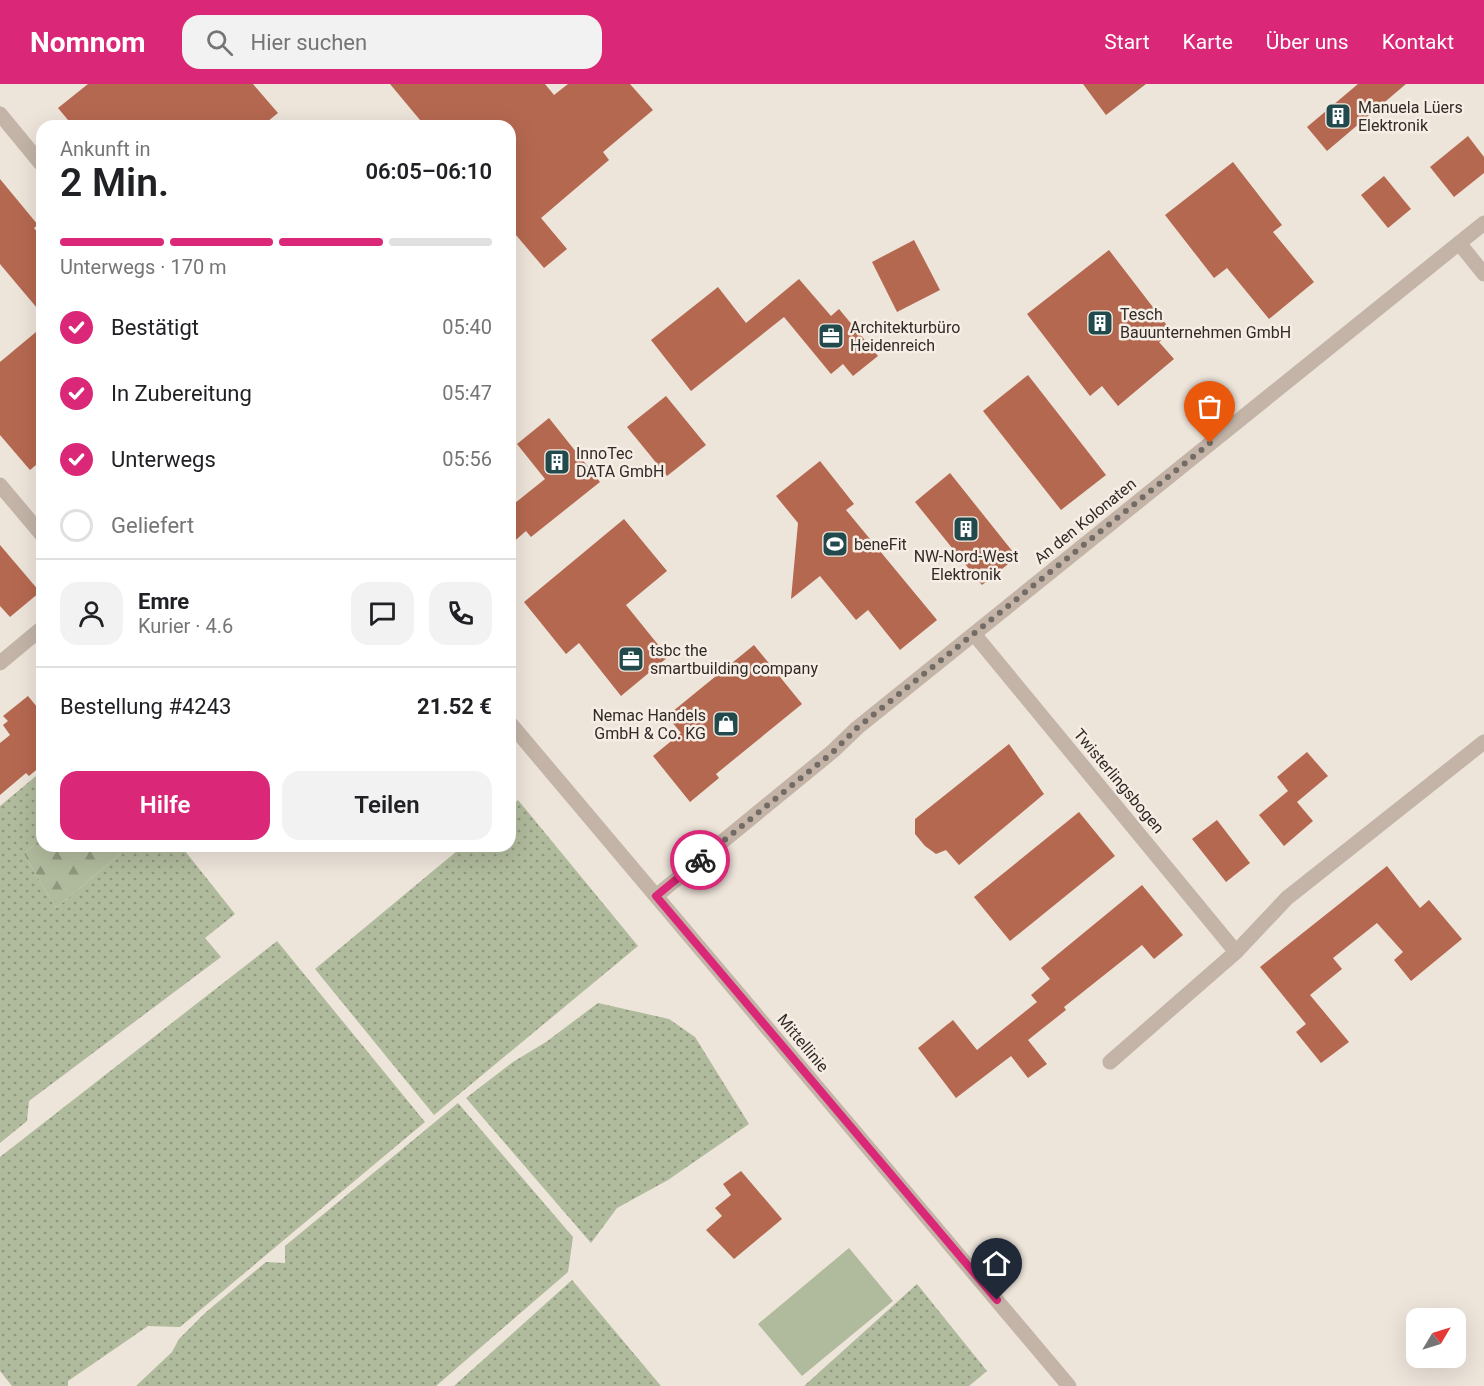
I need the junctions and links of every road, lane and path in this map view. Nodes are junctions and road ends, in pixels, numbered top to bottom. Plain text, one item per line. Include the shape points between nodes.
1 (0, 114) edge
2 (36, 158) edge
3 (1484, 223) edge
4 (1459, 243) junction
5 (1484, 274) edge
6 (0, 485) edge
7 (36, 528) edge
8 (36, 633) edge
9 (974, 634) junction
10 (0, 663) edge
11 (516, 730) edge
12 (1484, 742) edge
13 (656, 896) junction
14 (1236, 952) junction
15 (1110, 1062) dead end
16 (1069, 1386) edge

1 - 2 street
3 - 4 street, An den Kolonaten
4 - 5 street
4 - 9 street, An den Kolonaten
6 - 7 street
8 - 10 street
9 - 13 street, An den Kolonaten
9 - 14 street, Twisterlingsbogen
11 - 13 street, Mittellinie
12 - 14 street via 1287,898
13 - 16 street, Mittellinie
14 - 15 street

